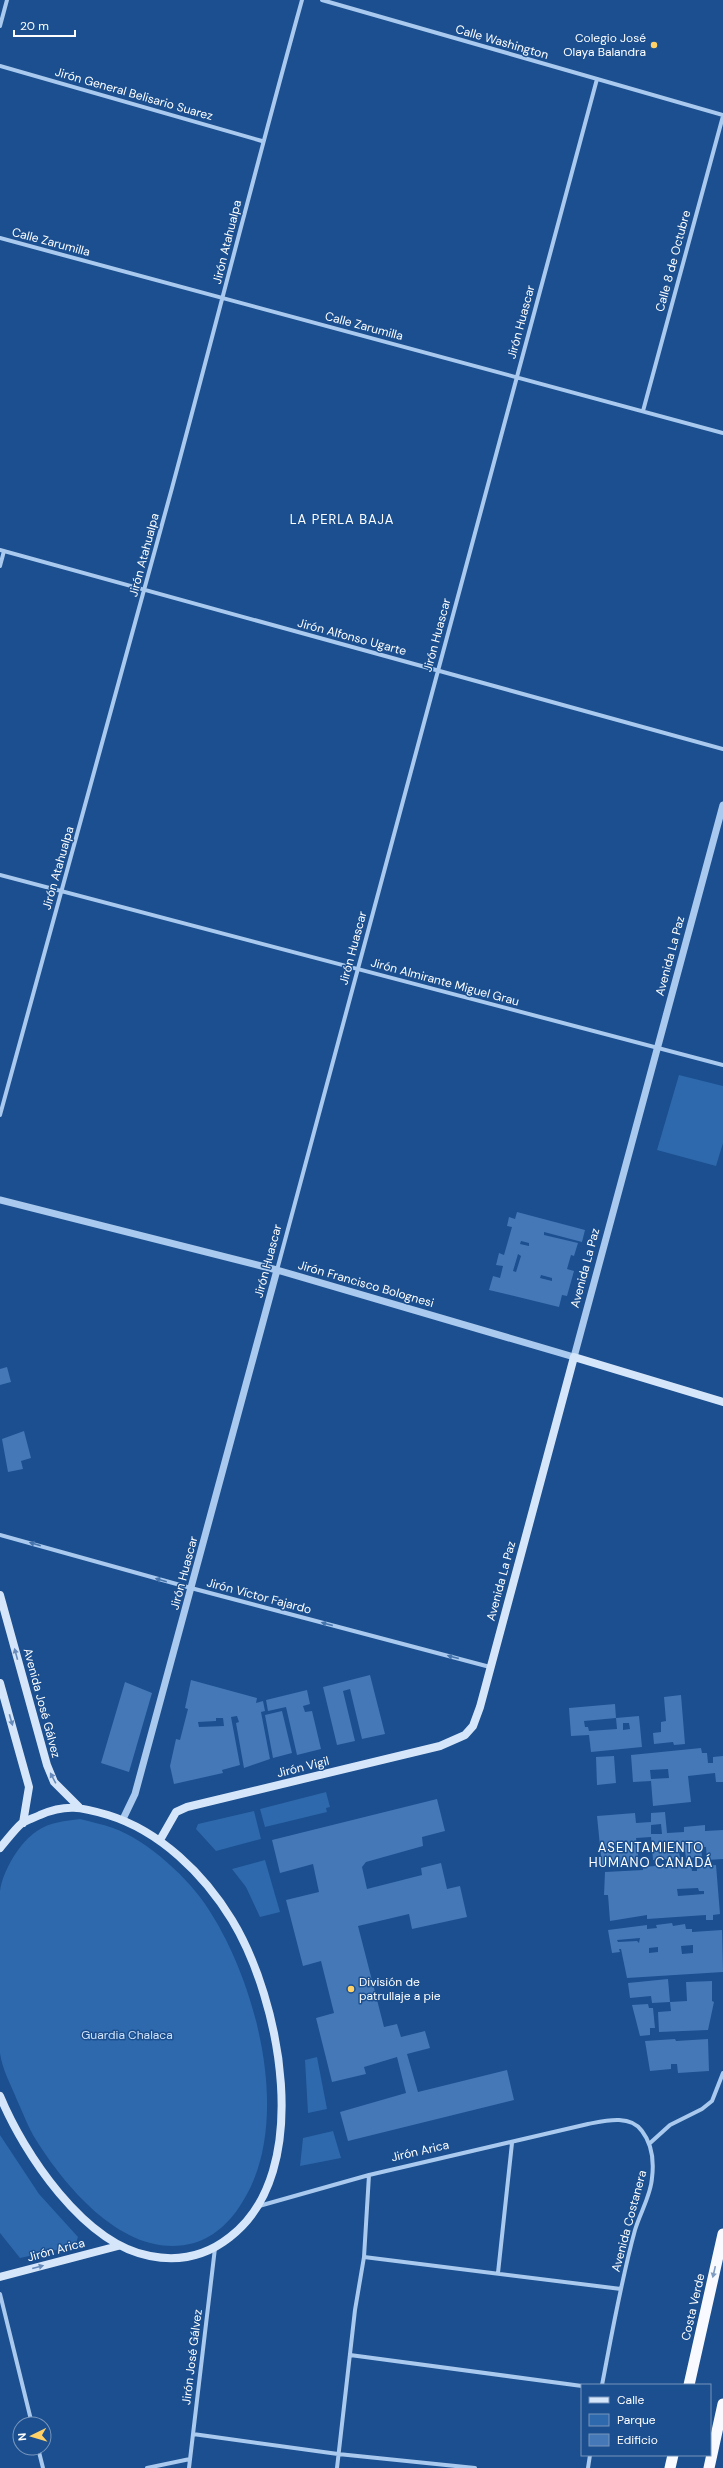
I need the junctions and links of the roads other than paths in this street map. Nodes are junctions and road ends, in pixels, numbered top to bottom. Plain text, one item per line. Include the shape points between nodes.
1 (7, 0) edge
2 (302, 0) edge
3 (322, 0) edge
4 (0, 26) edge
5 (0, 66) edge
6 (597, 79) junction
7 (723, 116) edge
8 (262, 141) junction
9 (0, 238) edge
10 (223, 298) junction
11 (517, 377) junction
12 (642, 411) junction
13 (723, 433) edge
14 (2, 551) edge
15 (0, 566) edge
16 (144, 591) junction
17 (438, 671) junction
18 (723, 749) edge
19 (723, 805) edge
20 (0, 875) edge
21 (62, 891) junction
22 (358, 969) junction
23 (657, 1048) junction
24 (723, 1066) edge
25 (0, 1114) edge
26 (0, 1200) edge
27 (277, 1270) junction
28 (574, 1357) junction
29 (723, 1402) edge
30 (0, 1534) edge
31 (191, 1588) junction
32 (0, 1595) edge
33 (490, 1667) junction
34 (0, 1683) edge
35 (465, 1735) joint
36 (79, 1807) junction
37 (123, 1820) junction
38 (23, 1823) junction
39 (160, 1840) junction
40 (0, 1848) edge
41 (723, 2073) edge
42 (0, 2096) edge
43 (588, 2124) joint
44 (512, 2143) junction
45 (648, 2144) junction
46 (369, 2175) junction
47 (259, 2206) junction
48 (723, 2234) edge
49 (118, 2246) junction
50 (215, 2248) junction
51 (364, 2257) junction
52 (498, 2273) junction
53 (0, 2277) edge
54 (621, 2289) junction
55 (0, 2294) edge
56 (350, 2355) junction
57 (602, 2384) edge
58 (689, 2384) edge
59 (581, 2386) edge
60 (723, 2404) edge
61 (30, 2416) edge
62 (193, 2434) junction
63 (338, 2454) junction
64 (40, 2456) edge
65 (590, 2456) edge
66 (673, 2456) edge
67 (190, 2459) junction
68 (428, 2466) edge
69 (43, 2468) edge
70 (147, 2468) edge
71 (189, 2468) edge
72 (337, 2468) edge
73 (475, 2468) edge
74 (588, 2468) edge
75 (670, 2468) edge
76 (709, 2468) edge

1 - 4 street
2 - 8 street, Jirón Atahualpa
3 - 6 street, Calle Washington
5 - 8 street, Jirón General Belisario Suarez
6 - 7 street, Calle Washington
6 - 11 street, Jirón Huascar
7 - 12 street, Calle 8 de Octubre
8 - 10 street, Jirón Atahualpa
9 - 10 street, Calle Zarumilla
10 - 11 street, Calle Zarumilla
10 - 16 street, Jirón Atahualpa
11 - 12 street, Calle Zarumilla
11 - 17 street, Jirón Huascar
12 - 13 street, Calle Zarumilla
14 - 15 street
14 - 16 street, Jirón Alfonso Ugarte
16 - 17 street, Jirón Alfonso Ugarte
16 - 21 street, Jirón Atahualpa
17 - 18 street, Jirón Alfonso Ugarte
17 - 22 street, Jirón Huascar
19 - 23 street, Avenida La Paz
20 - 21 street, Jirón Almirante Miguel Grau
21 - 22 street, Jirón Almirante Miguel Grau
21 - 25 street, Jirón Atahualpa
22 - 23 street, Jirón Almirante Miguel Grau
22 - 27 street, Jirón Huascar
23 - 24 street, Jirón Almirante Miguel Grau
23 - 28 street, Avenida La Paz
26 - 27 street, Jirón Francisco Bolognesi
27 - 28 street, Jirón Francisco Bolognesi
27 - 31 street, Jirón Huascar
28 - 29 main road, Jirón Francisco Bolognesi
28 - 33 main road, Avenida La Paz
31 -> 30 street, Jirón Víctor Fajardo
33 -> 31 street, Jirón Víctor Fajardo
31 - 37 street, Jirón Huascar via 135,1794
36 -> 32 main road, Avenida José Gálvez via 54,1782 47,1765
33 - 35 main road, Avenida La Paz via 473,1726
34 -> 38 main road via 29,1787
35 - 39 main road, Jirón Vigil via 424,1750 187,1807 176,1812
36 - 37 main road
36 - 38 main road via 55,1809
37 - 39 main road
38 - 40 main road
39 - 47 main road via 206,1884 231,1919 249,1955 272,2028 280,2071 280,2142 273,2174
41 - 45 street via 712,2101 670,2125
42 - 49 main road via 28,2149 50,2180 93,2227
43 - 44 street, Jirón Arica
43 - 45 street, Avenida Costanera via 615,2119 628,2122 642,2130
44 - 46 street, Jirón Arica
44 - 52 street
45 - 54 street, Avenida Costanera via 653,2162 652,2180 635,2229
46 - 47 street, Jirón Arica
46 - 51 street
47 - 50 main road via 240,2229
48 -> 58 highway, Costa Verde
49 - 50 main road via 162,2259 189,2258
53 -> 49 main road, Jirón Arica
50 - 62 street, Jirón José Gálvez
51 - 52 street
51 - 56 street
52 - 54 street
54 - 57 street, Avenida Costanera
55 - 61 street
56 - 59 street
56 - 63 street
60 - 76 highway
62 - 63 street
62 - 67 street, Jirón José Gálvez
63 - 68 street
63 - 72 street
64 - 69 street
65 - 74 street
66 - 75 highway
67 - 70 street
67 - 71 street, Jirón José Gálvez
68 - 73 street

